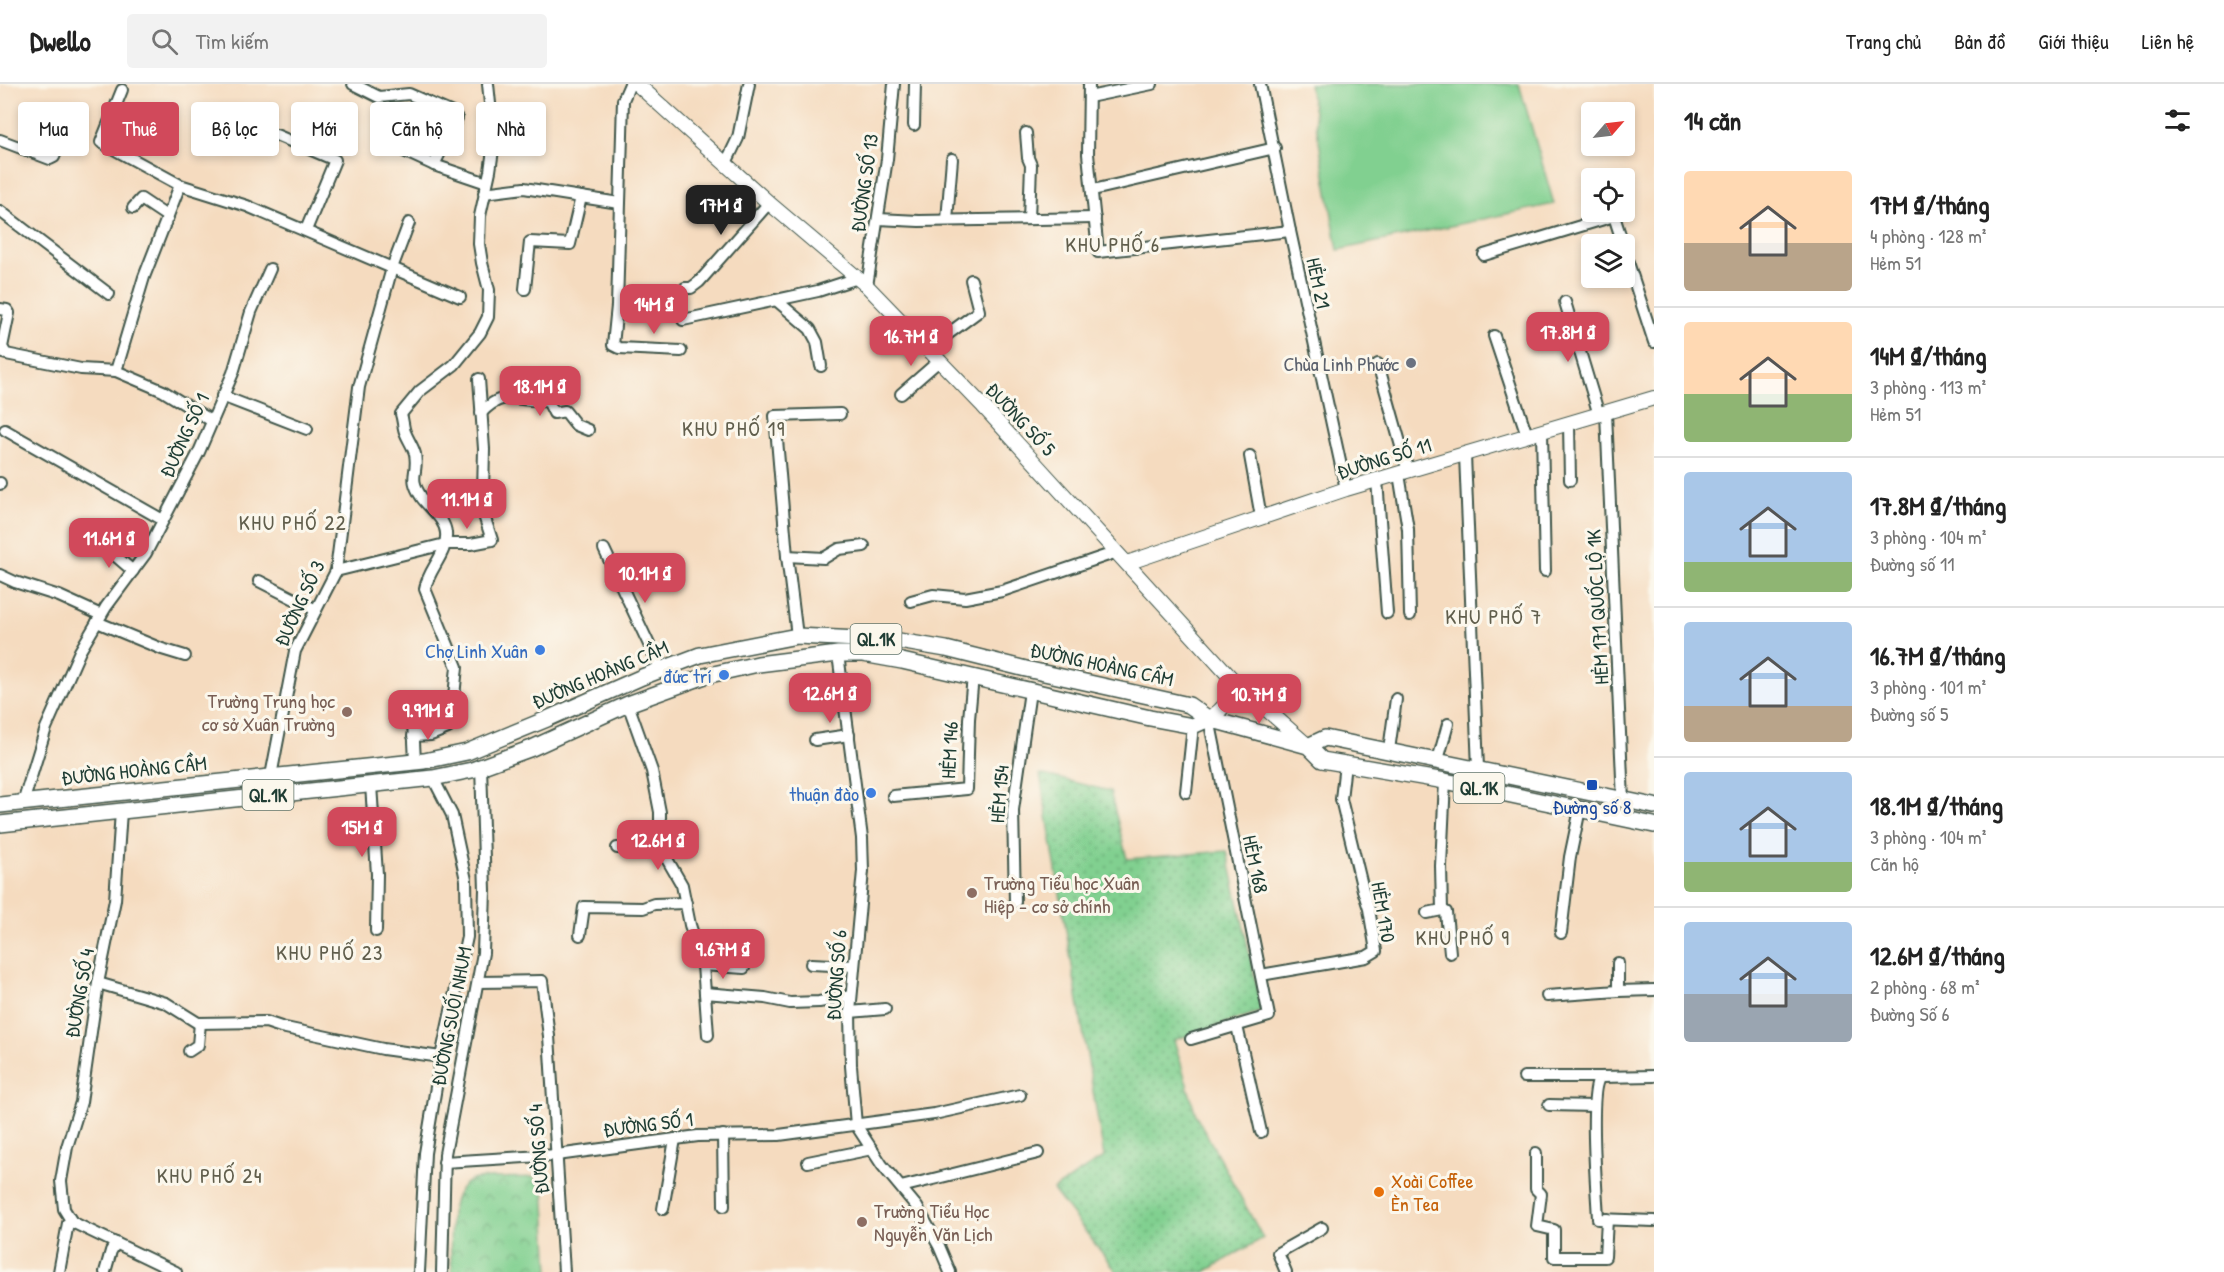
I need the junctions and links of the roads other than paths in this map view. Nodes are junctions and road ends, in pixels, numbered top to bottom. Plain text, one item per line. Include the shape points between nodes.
1 (353, 84) edge
2 (488, 84) edge
3 (630, 84) edge
4 (637, 84) edge
5 (749, 84) edge
6 (894, 84) edge
7 (915, 84) edge
8 (1089, 84) edge
9 (1152, 84) edge
10 (1260, 84) edge
11 (122, 90) dead end
12 (1089, 97) junction
13 (914, 125) dead end
14 (1026, 133) dead end
15 (279, 136) edge
16 (0, 140) edge
17 (18, 147) edge
18 (1275, 148) junction
19 (414, 156) edge
20 (952, 159) dead end
21 (726, 164) junction
22 (434, 165) junction
23 (180, 185) junction
24 (485, 188) junction
25 (1093, 190) junction
26 (580, 197) junction
27 (619, 203) junction
28 (769, 203) junction
29 (133, 208) dead end
30 (0, 211) edge
31 (168, 218) junction
32 (1095, 218) junction
33 (878, 219) junction
34 (1029, 219) junction
35 (947, 220) junction
36 (409, 223) dead end
37 (306, 230) junction
38 (1290, 231) junction
39 (1620, 234) edge
40 (1484, 255) dead end
41 (392, 268) junction
42 (270, 269) dead end
43 (971, 280) dead end
44 (862, 282) junction
45 (1635, 284) edge
46 (685, 288) dead end
47 (525, 289) dead end
48 (109, 294) dead end
49 (460, 297) dead end
50 (776, 300) junction
51 (1564, 302) dead end
52 (0, 309) edge
53 (683, 320) dead end
54 (1494, 336) dead end
55 (1654, 342) edge
56 (928, 348) junction
57 (681, 351) dead end
58 (940, 360) junction
59 (1378, 364) dead end
60 (821, 366) dead end
61 (116, 371) junction
62 (479, 379) dead end
63 (901, 394) dead end
64 (222, 396) junction
65 (1654, 398) edge
66 (481, 413) junction
67 (840, 414) dead end
68 (1603, 414) junction
69 (212, 421) junction
70 (1569, 424) junction
71 (307, 429) dead end
72 (5, 430) dead end
73 (588, 430) dead end
74 (1542, 431) junction
75 (1527, 435) junction
76 (1465, 455) junction
77 (1250, 456) dead end
78 (1403, 472) junction
79 (1377, 480) junction
80 (1569, 480) dead end
81 (1346, 489) junction
82 (1261, 517) junction
83 (163, 520) junction
84 (445, 544) junction
85 (104, 546) dead end
86 (864, 546) dead end
87 (604, 549) dead end
88 (1117, 552) junction
89 (787, 556) junction
90 (1127, 563) junction
91 (1545, 570) dead end
92 (133, 571) junction
93 (336, 571) junction
94 (0, 574) edge
95 (259, 581) dead end
96 (911, 601) dead end
97 (316, 610) junction
98 (1387, 613) dead end
99 (1410, 615) dead end
100 (99, 618) junction
101 (797, 636) junction
102 (838, 654) junction
103 (185, 656) dead end
104 (661, 670) junction
105 (973, 676) junction
106 (1232, 678) junction
107 (1030, 691) junction
108 (1396, 699) dead end
109 (628, 704) junction
110 (1209, 719) junction
111 (413, 721) dead end
112 (1448, 724) dead end
113 (1193, 726) junction
114 (849, 735) junction
115 (414, 736) junction
116 (815, 740) dead end
117 (1308, 746) junction
118 (1389, 750) junction
119 (1438, 760) junction
120 (414, 762) junction
121 (1345, 764) junction
122 (481, 766) junction
123 (1478, 768) junction
124 (271, 776) junction
125 (433, 778) junction
126 (1445, 781) junction
127 (371, 785) junction
128 (1186, 792) dead end
129 (893, 796) dead end
130 (1623, 801) junction
131 (23, 803) junction
132 (0, 806) edge
133 (1654, 806) edge
134 (1580, 809) junction
135 (121, 811) junction
136 (0, 824) edge
137 (1654, 825) edge
138 (660, 847) junction
139 (617, 848) dead end
140 (1015, 902) dead end
141 (686, 903) junction
142 (1442, 910) junction
143 (1427, 913) dead end
144 (376, 931) dead end
145 (1561, 933) dead end
146 (580, 935) dead end
147 (1450, 953) dead end
148 (1618, 963) dead end
149 (811, 964) dead end
150 (703, 965) junction
151 (854, 966) junction
152 (744, 968) dead end
153 (1261, 975) junction
154 (478, 982) junction
155 (98, 983) junction
156 (1654, 990) edge
157 (1618, 991) junction
158 (705, 993) junction
159 (851, 996) junction
160 (1547, 996) dead end
161 (885, 1009) dead end
162 (850, 1012) junction
163 (200, 1023) junction
164 (1237, 1026) junction
165 (708, 1035) dead end
166 (1191, 1039) dead end
167 (189, 1051) dead end
168 (441, 1057) junction
169 (1654, 1076) edge
170 (1524, 1077) dead end
171 (1600, 1077) junction
172 (1020, 1095) dead end
173 (1549, 1104) dead end
174 (1594, 1106) junction
175 (856, 1125) junction
176 (1261, 1132) dead end
177 (723, 1135) junction
178 (675, 1139) junction
179 (872, 1149) junction
180 (1038, 1153) dead end
181 (1536, 1153) dead end
182 (557, 1155) junction
183 (444, 1162) junction
184 (808, 1162) dead end
185 (901, 1187) junction
186 (724, 1206) dead end
187 (663, 1209) dead end
188 (1602, 1219) junction
189 (1654, 1221) edge
190 (72, 1222) junction
191 (1322, 1228) dead end
192 (116, 1244) junction
193 (59, 1272) edge
194 (105, 1272) edge
195 (176, 1272) edge
196 (419, 1272) edge
197 (442, 1272) edge
198 (564, 1272) edge
199 (950, 1272) edge
200 (1286, 1272) edge

1 - 22 street via 379,97 409,94 458,118
2 - 24 street via 494,143
3 - 27 street via 623,100
4 - 21 main road, ĐƯỜNG SỐ 5
5 - 21 street via 738,138
6 - 33 street, ĐƯỜNG SỐ 13
7 - 13 street
8 - 12 street
9 - 12 street
10 - 18 street, HẺM 21
11 - 23 street via 101,142
12 - 25 street via 1088,154
14 - 34 street via 1031,165
15 - 37 street via 336,160
16 - 17 street
18 - 25 street
18 - 38 street, HẺM 21
19 - 22 street
20 - 35 street
21 - 28 main road, ĐƯỜNG SỐ 5
22 - 24 street
23 - 31 street
23 - 37 street
24 - 26 street via 524,188
24 - 84 street via 479,244 489,290 489,317 454,365 420,391 401,414 414,450 414,483 443,523
25 - 32 street
26 - 27 street
26 - 47 street via 570,244 530,242
27 - 57 street via 613,345
28 - 44 main road, ĐƯỜNG SỐ 5
28 - 46 street via 699,282
29 - 31 street via 141,199
30 - 48 street
31 - 61 street via 144,277
32 - 34 street
32 - 38 street via 1098,252
33 - 35 street
33 - 44 street, ĐƯỜNG SỐ 13
34 - 35 street
36 - 41 street, ĐƯỜNG SỐ 3
37 - 41 street
38 - 81 street, HẺM 21
39 - 40 street via 1614,216
41 - 49 street
41 - 93 street, ĐƯỜNG SỐ 3 via 359,387
42 - 64 street, ĐƯỜNG SỐ 1
43 - 56 street via 979,311
44 - 50 street
44 - 56 main road, ĐƯỜNG SỐ 5
45 - 55 street
50 - 53 street
50 - 60 street via 810,329 817,342
51 - 68 street, HẺM 171 QUỐC LỘ 1K
52 - 61 street via 9,313 2,348 6,354 81,369
54 - 75 street
56 - 58 main road, ĐƯỜNG SỐ 5
58 - 63 street
58 - 88 main road, ĐƯỜNG SỐ 5
59 - 78 street
61 - 69 street via 163,391
62 - 66 street
64 - 69 street, ĐƯỜNG SỐ 1
64 - 71 street
65 - 68 main road, ĐƯỜNG SỐ 11
66 - 73 street via 502,398 548,401 554,413 565,411 576,425
66 - 84 street via 483,493 478,497 492,540
67 - 89 street via 775,416
68 - 70 main road, ĐƯỜNG SỐ 11
68 - 130 street, HẺM 171 QUỐC LỘ 1K
69 - 83 street, ĐƯỜNG SỐ 1
70 - 74 main road, ĐƯỜNG SỐ 11
70 - 80 street
72 - 83 street
74 - 75 main road, ĐƯỜNG SỐ 11
74 - 91 street
75 - 76 main road, ĐƯỜNG SỐ 11
76 - 78 main road, ĐƯỜNG SỐ 11
76 - 123 street
77 - 82 street
78 - 79 main road, ĐƯỜNG SỐ 11
78 - 99 street
79 - 81 main road, ĐƯỜNG SỐ 11
79 - 98 street
81 - 82 main road, ĐƯỜNG SỐ 11
82 - 90 main road, ĐƯỜNG SỐ 11
83 - 92 street, ĐƯỜNG SỐ 1
84 - 93 street
84 - 115 street via 424,589 457,667 452,716 448,728
85 - 92 street
86 - 89 street via 839,549 824,558
87 - 104 street
88 - 90 main road, ĐƯỜNG SỐ 5
88 - 96 street via 1002,591 965,598 933,595
89 - 101 street
90 - 106 main road, ĐƯỜNG SỐ 5
92 - 100 street, ĐƯỜNG SỐ 1
93 - 97 street, ĐƯỜNG SỐ 3
94 - 100 street via 58,596
95 - 97 street
97 - 124 street, ĐƯỜNG SỐ 3 via 292,659
100 - 103 street
100 - 131 street, ĐƯỜNG SỐ 1 via 46,728
101 - 104 main road, ĐƯỜNG HOÀNG CẦM / QL.1K via 700,655
101 - 110 main road, ĐƯỜNG HOÀNG CẦM / QL.1K via 891,640 946,649 1189,705
102 - 105 main road, ĐƯỜNG HOÀNG CẦM / QL.1K via 862,654
102 - 109 main road, ĐƯỜNG HOÀNG CẦM / QL.1K via 758,664 705,676
102 - 114 street, ĐƯỜNG SỐ 6
104 - 120 main road, ĐƯỜNG HOÀNG CẦM / QL.1K via 467,752
105 - 107 main road, ĐƯỜNG HOÀNG CẦM / QL.1K
105 - 129 street, HẺM 146 via 967,789
106 - 110 main road via 1227,704
106 - 117 main road, ĐƯỜNG SỐ 5
107 - 113 main road, ĐƯỜNG HOÀNG CẦM / QL.1K
107 - 140 street, HẺM 154 via 1013,810
108 - 118 street
109 - 122 main road, ĐƯỜNG HOÀNG CẦM / QL.1K via 532,748
109 - 138 street via 652,771 660,812
110 - 113 main road
110 - 117 main road, ĐƯỜNG HOÀNG CẦM / QL.1K
110 - 153 street, HẺM 168
111 - 115 street
112 - 119 street
113 - 128 street
114 - 116 street
114 - 151 street, ĐƯỜNG SỐ 6 via 863,871
115 - 120 street
117 - 118 main road, ĐƯỜNG HOÀNG CẦM / QL.1K via 1325,738
117 - 121 main road, ĐƯỜNG HOÀNG CẦM / QL.1K via 1322,760
118 - 119 main road, ĐƯỜNG HOÀNG CẦM / QL.1K
119 - 123 main road, ĐƯỜNG HOÀNG CẦM / QL.1K
120 - 124 main road, ĐƯỜNG HOÀNG CẦM / QL.1K
121 - 126 main road, ĐƯỜNG HOÀNG CẦM / QL.1K
121 - 153 street, HẺM 170 via 1341,799 1370,909 1376,951 1366,957
122 - 125 main road, ĐƯỜNG HOÀNG CẦM / QL.1K
122 - 154 street, ĐƯỜNG SUỐI NHUM via 485,890
123 - 130 main road, ĐƯỜNG HOÀNG CẦM / QL.1K
124 - 131 main road, ĐƯỜNG HOÀNG CẦM / QL.1K
125 - 127 main road, ĐƯỜNG HOÀNG CẦM / QL.1K
125 - 168 street via 452,815 466,879 467,937
126 - 134 main road, ĐƯỜNG HOÀNG CẦM / QL.1K
126 - 142 street
127 - 135 main road, ĐƯỜNG HOÀNG CẦM / QL.1K
127 - 144 street
130 - 133 main road, ĐƯỜNG HOÀNG CẦM / QL.1K
131 - 132 main road, ĐƯỜNG HOÀNG CẦM / QL.1K
134 - 137 main road, ĐƯỜNG HOÀNG CẦM / QL.1K
134 - 145 street
135 - 136 main road, ĐƯỜNG HOÀNG CẦM / QL.1K
135 - 155 street, ĐƯỜNG SỐ 4 via 116,900
138 - 139 street
138 - 141 street via 682,885
141 - 146 street via 642,908 584,907
141 - 150 street
142 - 143 street
142 - 147 street via 1446,912
148 - 157 street
149 - 151 street
150 - 152 street
150 - 158 street
151 - 159 street, ĐƯỜNG SỐ 6
153 - 164 street, HẺM 168 via 1269,1016
154 - 182 street, ĐƯỜNG SỐ 4 via 543,981
154 - 183 street, ĐƯỜNG SUỐI NHUM
155 - 163 street via 166,1003
155 - 190 street, ĐƯỜNG SỐ 4 via 81,1102 60,1181 64,1209
156 - 157 street
157 - 160 street
158 - 159 street via 790,1003
158 - 165 street
159 - 162 street, ĐƯỜNG SỐ 6
161 - 162 street
162 - 175 street, ĐƯỜNG SỐ 6
163 - 167 street via 198,1045
163 - 168 street via 266,1022 383,1049
164 - 166 street
164 - 176 street
168 - 196 street via 424,1153
169 - 171 street
170 - 171 street
171 - 174 street
172 - 175 street, ĐƯỜNG SỐ 1 via 934,1114
173 - 174 street
174 - 188 street
175 - 177 street, ĐƯỜNG SỐ 1 via 779,1135
175 - 179 street, ĐƯỜNG SỐ 6
177 - 178 street, ĐƯỜNG SỐ 1
177 - 186 street
178 - 182 street, ĐƯỜNG SỐ 1
178 - 187 street
179 - 184 street
179 - 185 street, ĐƯỜNG SỐ 6
180 - 185 street
181 - 188 street via 1536,1189 1541,1194 1537,1226 1554,1230 1554,1257 1605,1257
182 - 183 street, ĐƯỜNG SỐ 1
182 - 198 street, ĐƯỜNG SỐ 4
183 - 197 street, ĐƯỜNG SUỐI NHUM
185 - 199 street, ĐƯỜNG SỐ 6 via 917,1207
188 - 189 street
190 - 192 street
190 - 193 street via 68,1223
191 - 200 street via 1278,1253
192 - 194 street
192 - 195 street

